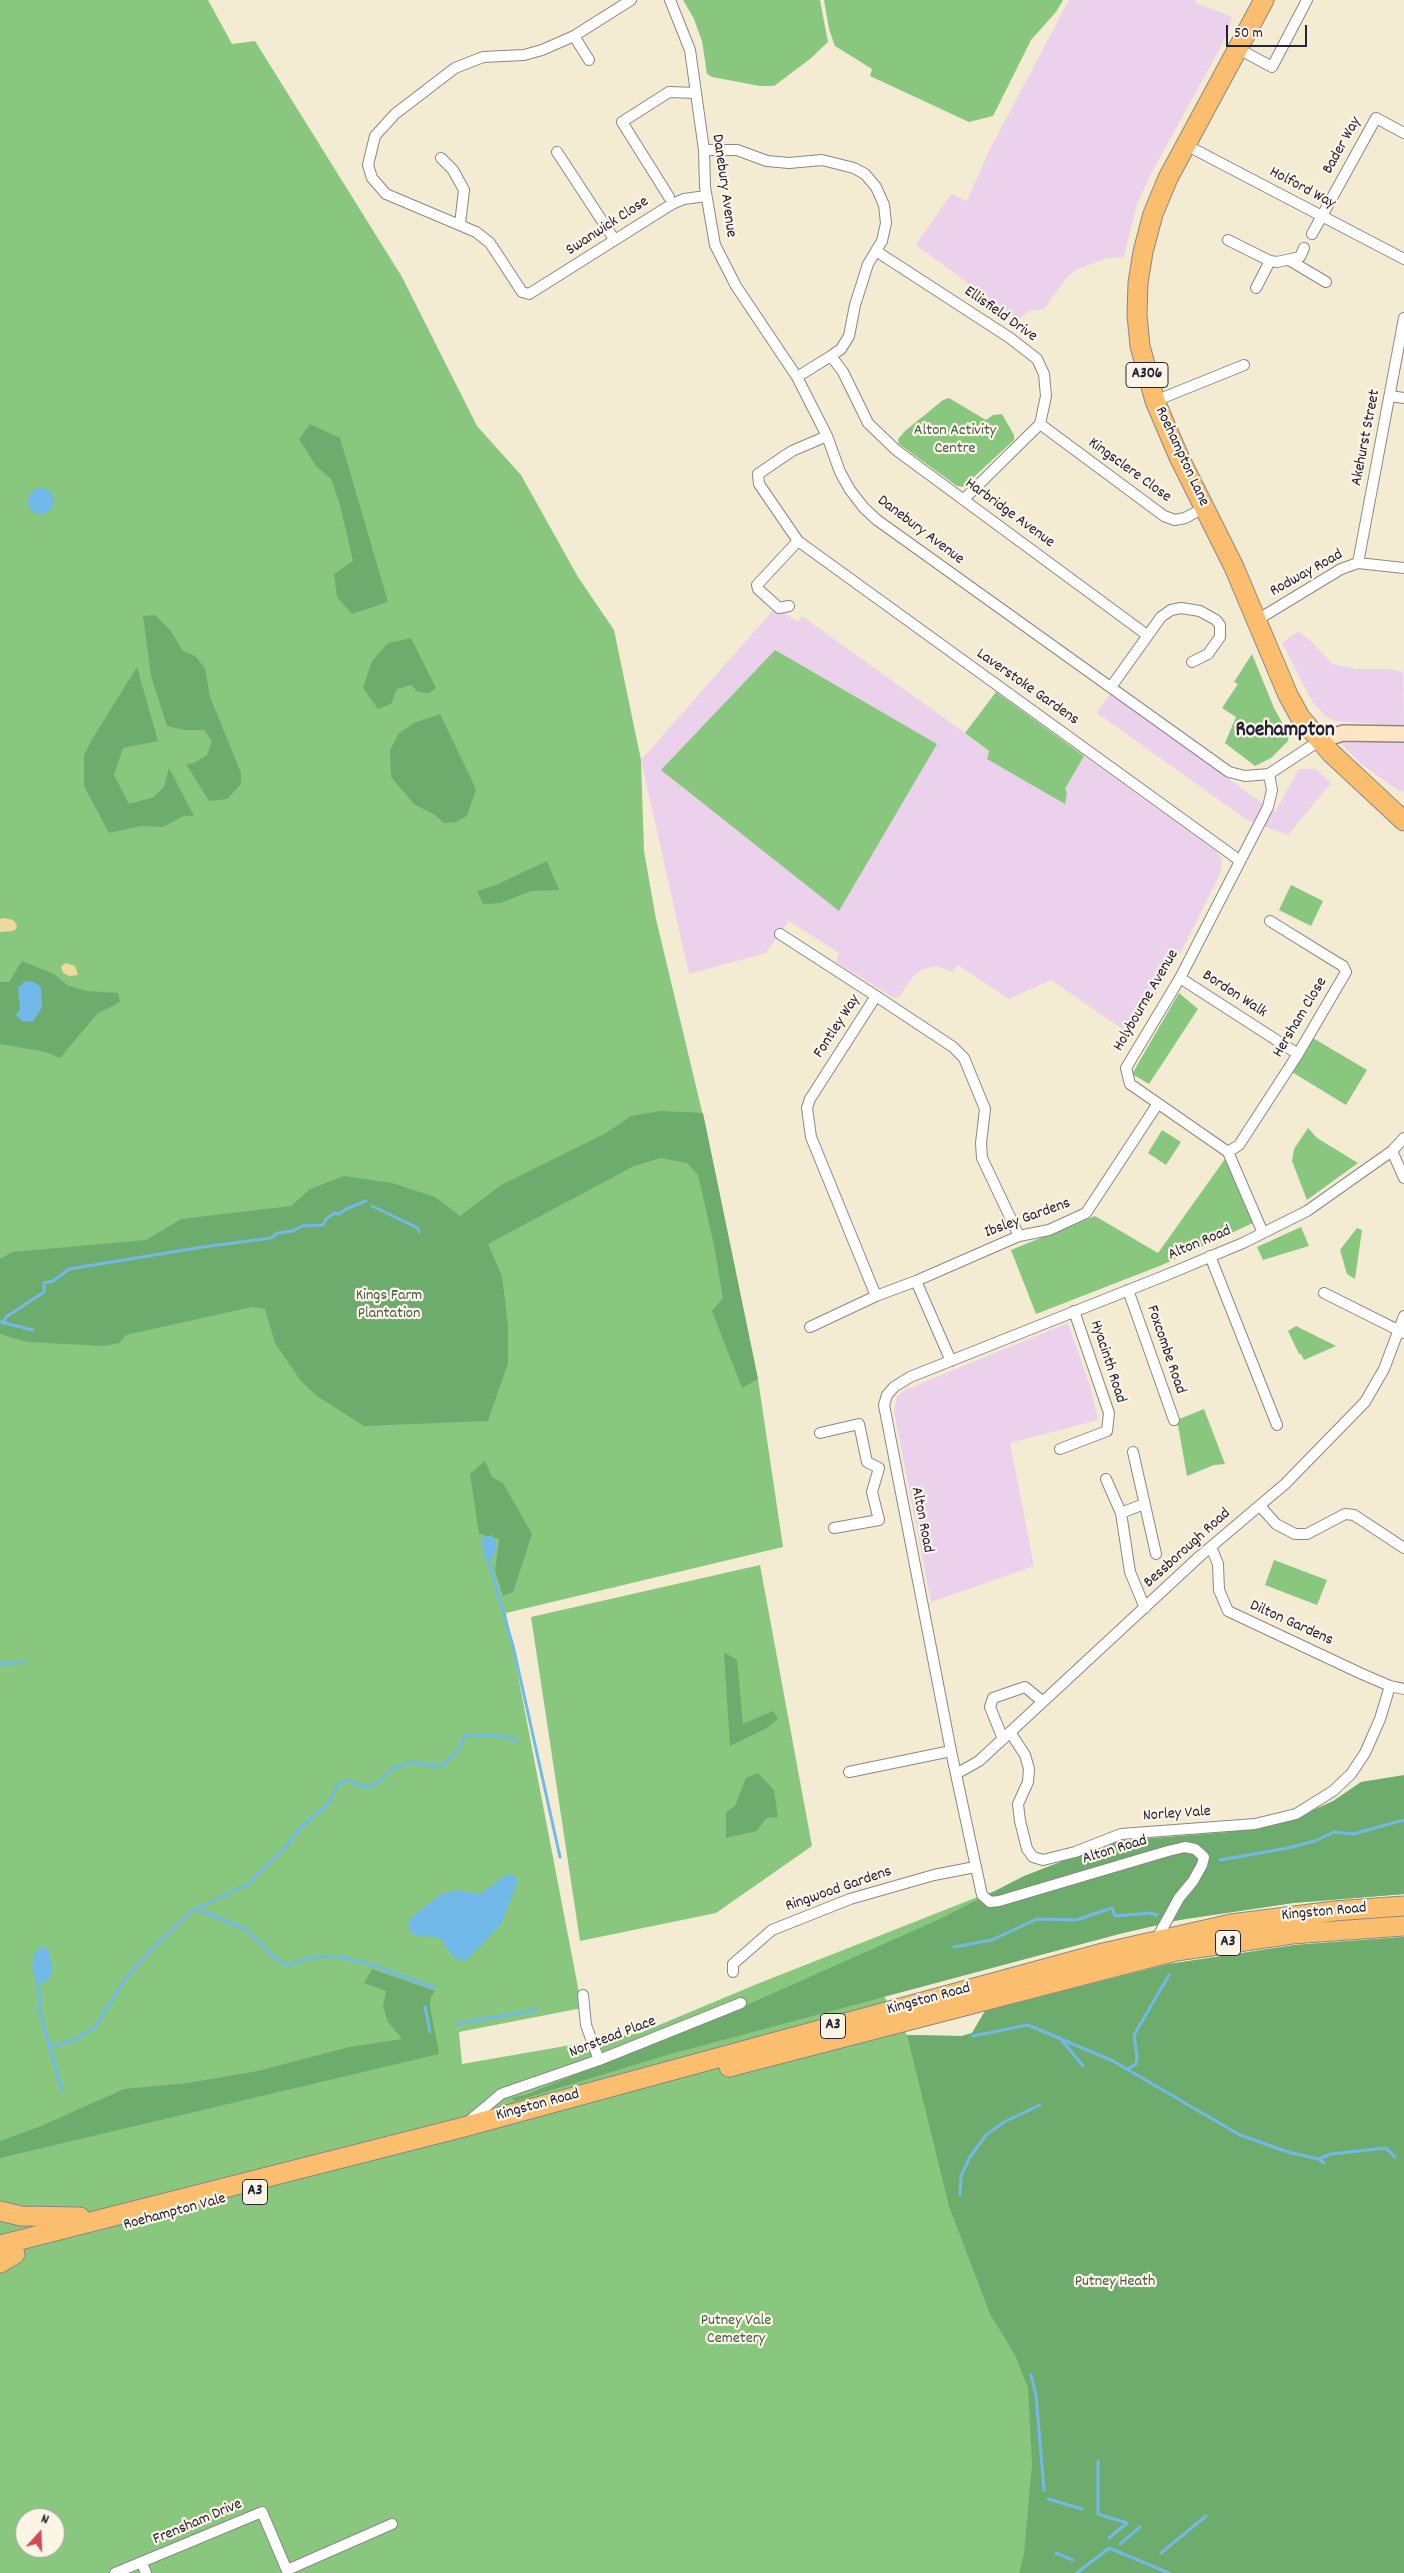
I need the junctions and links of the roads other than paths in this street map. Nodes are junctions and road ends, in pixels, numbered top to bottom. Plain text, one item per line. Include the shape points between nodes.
1 (631, 0) edge
2 (670, 0) edge
3 (1264, 0) edge
4 (1307, 0) edge
5 (574, 36) junction
6 (1237, 48) junction
7 (589, 60) dead end
8 (695, 94) junction
9 (1404, 133) edge
10 (1186, 145) junction
11 (704, 150) junction
12 (557, 152) dead end
13 (441, 158) dead end
14 (706, 196) junction
15 (669, 197) dead end
16 (1322, 216) junction
17 (460, 224) junction
18 (1312, 234) dead end
19 (614, 239) junction
20 (1228, 240) dead end
21 (1304, 248) dead end
22 (876, 251) junction
23 (1404, 259) edge
24 (1288, 260) junction
25 (1270, 261) junction
26 (1326, 282) dead end
27 (1256, 288) dead end
28 (1404, 318) edge
29 (831, 356) junction
30 (1244, 365) dead end
31 (797, 377) junction
32 (1390, 396) junction
33 (1404, 398) edge
34 (1155, 401) junction
35 (1040, 424) junction
36 (827, 436) junction
37 (964, 499) junction
38 (1204, 508) junction
39 (798, 541) junction
40 (1358, 563) junction
41 (1404, 568) edge
42 (789, 606) dead end
43 (1256, 620) junction
44 (1147, 635) junction
45 (1192, 662) dead end
46 (1111, 687) junction
47 (1404, 734) edge
48 (1319, 741) junction
49 (1269, 774) junction
50 (1396, 807) edge
51 (1404, 821) edge
52 (1239, 860) junction
53 (1270, 921) dead end
54 (780, 934) dead end
55 (1180, 978) junction
56 (876, 996) junction
57 (1298, 1054) junction
58 (1157, 1105) junction
59 (1404, 1138) edge
60 (1392, 1151) junction
61 (1228, 1152) junction
62 (1404, 1178) edge
63 (1263, 1234) junction
64 (1019, 1236) junction
65 (1210, 1256) junction
66 (916, 1281) junction
67 (1128, 1290) junction
68 (1324, 1293) dead end
69 (876, 1296) junction
70 (1074, 1311) junction
71 (1404, 1316) edge
72 (810, 1327) dead end
73 (1402, 1332) edge
74 (951, 1361) junction
75 (1174, 1420) dead end
76 (1277, 1425) dead end
77 (820, 1433) dead end
78 (1060, 1449) dead end
79 (1133, 1452) dead end
80 (895, 1466) junction
81 (879, 1468) junction
82 (1106, 1479) dead end
83 (1144, 1504) junction
84 (1260, 1506) junction
85 (1121, 1513) junction
86 (834, 1528) dead end
87 (1211, 1547) junction
88 (1404, 1548) edge
89 (1156, 1554) dead end
90 (1145, 1608) junction
91 (1390, 1686) junction
92 (1404, 1689) edge
93 (1042, 1701) junction
94 (1006, 1735) junction
95 (951, 1751) junction
96 (849, 1772) dead end
97 (956, 1774) junction
98 (975, 1867) junction
99 (1404, 1906) edge
100 (1404, 1926) edge
101 (1156, 1940) junction
102 (733, 1972) dead end
103 (582, 1995) dead end
104 (741, 2003) dead end
105 (599, 2060) junction
106 (496, 2099) junction
107 (507, 2114) junction
108 (460, 2128) junction
109 (495, 2131) joint
110 (0, 2212) edge
111 (114, 2215) junction
112 (4, 2255) edge
113 (392, 2524) dead end
114 (144, 2568) edge
115 (287, 2572) edge
116 (115, 2573) edge

1 - 5 street
2 - 8 street, Danebury Avenue via 690,50
3 - 6 highway, Roehampton Lane / A306
4 - 6 street via 1272,67
5 - 7 street
5 - 17 street via 524,55 483,57 455,68 394,114 375,136 368,165 378,187 386,194
6 - 10 highway, Roehampton Lane / A306
8 - 11 street, Danebury Avenue
8 - 15 street via 669,92 622,122
9 - 16 street, Bader Way via 1376,118
10 - 16 street, Holford Way
10 - 34 highway, Roehampton Lane / A306 via 1153,214 1140,268 1137,315 1140,346
11 - 14 street, Danebury Avenue
11 - 22 street via 736,150 767,161 789,163 822,160 865,174 876,187 884,205 886,223
12 - 19 street
13 - 17 street via 453,170 464,190
14 - 19 street, Swanwick Close via 672,204
14 - 31 street, Danebury Avenue via 711,228 723,264
16 - 18 street
16 - 23 street, Holford Way
17 - 19 street, Swanwick Close via 490,243 522,292 529,294
20 - 25 street
21 - 24 street via 1300,257
22 - 29 street via 859,290 849,336
22 - 35 street, Ellisfield Drive via 1037,359 1044,374 1046,396
24 - 25 street
24 - 26 street
25 - 27 street
28 - 32 street, Akehurst Street
29 - 31 street
29 - 37 street, Harbridge Avenue via 843,372 868,423 878,434
30 - 34 street
31 - 36 street, Danebury Avenue
32 - 33 street
32 - 40 street, Akehurst Street
34 - 38 highway, Roehampton Lane / A306
35 - 37 street
35 - 38 street, Kingsclere Close via 1164,516 1176,520
36 - 39 street, Laverstoke Gardens via 792,451 758,474 757,479 764,491
36 - 46 street, Danebury Avenue via 838,469 850,490 877,520
37 - 44 street, Harbridge Avenue
38 - 43 highway, Roehampton Lane / A306
39 - 42 street via 757,584 779,608
39 - 52 street, Laverstoke Gardens
40 - 41 street, Rodway Road
40 - 43 street, Rodway Road via 1341,569
43 - 48 highway, Roehampton Lane / A306 via 1288,695
44 - 45 street via 1171,610 1190,609 1209,615 1220,625 1220,636 1208,654
44 - 46 street
46 - 49 street, Danebury Avenue via 1229,772 1245,776
47 - 48 street via 1343,733
48 - 49 street, Danebury Avenue
48 - 50 highway, Roehampton Lane / A306 via 1343,765
49 - 52 street, Holybourne Avenue via 1271,797
50 - 51 highway, Roehampton Lane / A306
52 - 55 street, Holybourne Avenue
53 - 57 street, Hersham Close via 1343,966 1346,972
54 - 56 street
55 - 57 street, Bordon Walk
55 - 58 street, Holybourne Avenue via 1126,1068 1130,1084
56 - 64 street, Fontley Way via 953,1047 964,1058 985,1109 982,1158
56 - 69 street, Fontley Way via 807,1108 811,1137
57 - 61 street, Hersham Close via 1239,1145
58 - 61 street, Holybourne Avenue
58 - 64 street, Ibsley Gardens via 1086,1213 1049,1230
59 - 60 street, Alton Road
60 - 62 street
60 - 63 street, Alton Road via 1307,1211
61 - 63 street, Holybourne Avenue
63 - 65 street, Alton Road
64 - 66 street, Ibsley Gardens
65 - 67 street, Alton Road
65 - 76 street
66 - 69 street, Ibsley Gardens
66 - 74 street
67 - 70 street, Alton Road
67 - 75 street, Foxcombe Road
68 - 73 street
69 - 72 street, Ibsley Gardens
70 - 74 street, Alton Road
70 - 78 street, Hyacinth Road via 1109,1413 1107,1431
71 - 73 street, Bessborough Road
73 - 84 street, Bessborough Road via 1365,1402
74 - 80 street, Alton Road via 910,1377 887,1395 884,1405 886,1425
77 - 81 street via 859,1424 866,1462
79 - 83 street
80 - 81 street
80 - 95 street, Alton Road
81 - 86 street via 872,1492 879,1520
82 - 85 street
83 - 85 street
83 - 89 street
84 - 87 street, Bessborough Road
84 - 88 street via 1276,1524 1295,1534 1307,1534 1345,1514 1354,1515
85 - 90 street via 1130,1572
87 - 90 street, Bessborough Road
87 - 91 street, Dilton Gardens via 1218,1564 1219,1590 1228,1611
90 - 93 street, Bessborough Road
91 - 92 street, Dilton Gardens
91 - 94 street, Norley Vale via 1365,1754 1351,1774 1333,1791 1296,1814 1256,1824 1121,1834 1044,1860 1033,1857 1027,1849 1018,1804 1028,1782 1029,1769 1025,1755
93 - 94 street, Bessborough Road
93 - 94 street via 1025,1687 993,1698 990,1707
94 - 97 street, Bessborough Road via 980,1761
95 - 96 street
95 - 97 street, Alton Road
97 - 98 street, Alton Road
98 - 101 street, Alton Road via 982,1895 990,1902 999,1902 1168,1851 1185,1847 1195,1849 1204,1857 1202,1865
98 - 102 street, Ringwood Gardens via 850,1899 772,1930 733,1964
99 - 101 highway, Kingston Road / A3 via 1283,1916
100 - 109 highway, Kingston Road / A3 via 1292,1934 1134,1961
101 - 107 highway, Kingston Road / A3
103 - 105 street via 586,2025
104 - 105 street, Norstead Place
105 - 106 street, Norstead Place via 501,2094
106 - 107 street
106 - 108 street, Norstead Place
107 - 108 highway, Kingston Road / A3
108 - 111 highway, Roehampton Vale / A3
109 - 112 highway, Roehampton Vale / A3
110 - 111 highway, A3 via 35,2217
111 - 112 highway, Roehampton Vale / A3
113 - 115 street, Frensham Drive
114 - 115 street, Frensham Drive via 262,2512
114 - 116 street, Frensham Drive

